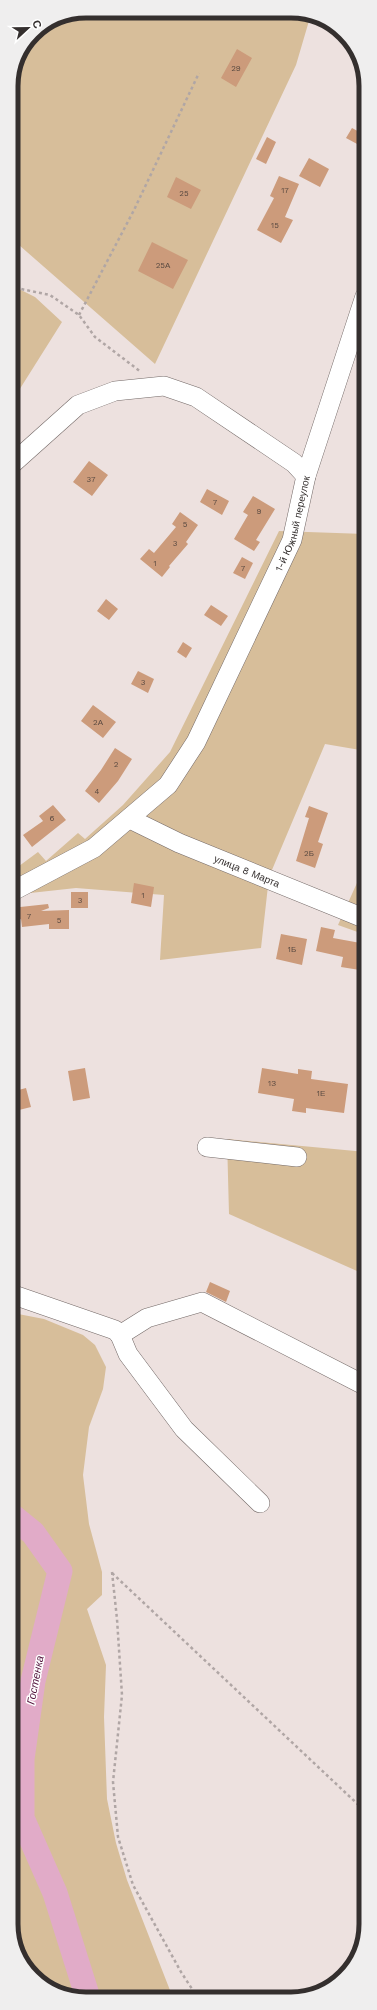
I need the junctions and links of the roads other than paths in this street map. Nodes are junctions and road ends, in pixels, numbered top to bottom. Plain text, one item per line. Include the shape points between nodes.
1 (359, 314) edge
2 (18, 459) edge
3 (306, 476) junction
4 (130, 819) junction
5 (18, 888) edge
6 (359, 916) edge
7 (207, 1146) dead end
8 (297, 1157) dead end
9 (18, 1296) edge
10 (120, 1335) junction
11 (359, 1382) edge
12 (260, 1503) dead end

1 - 3 street, 1-й Южный переулок
2 - 3 street via 78,405 115,390 164,386 196,397 294,463
3 - 4 street, 1-й Южный переулок via 292,540 196,742 168,785
4 - 5 street via 94,848
4 - 6 street, улица 8 Марта via 179,842
7 - 8 street
9 - 10 street via 115,1330
10 - 11 street via 147,1318 202,1302
10 - 12 street via 128,1354 184,1429

